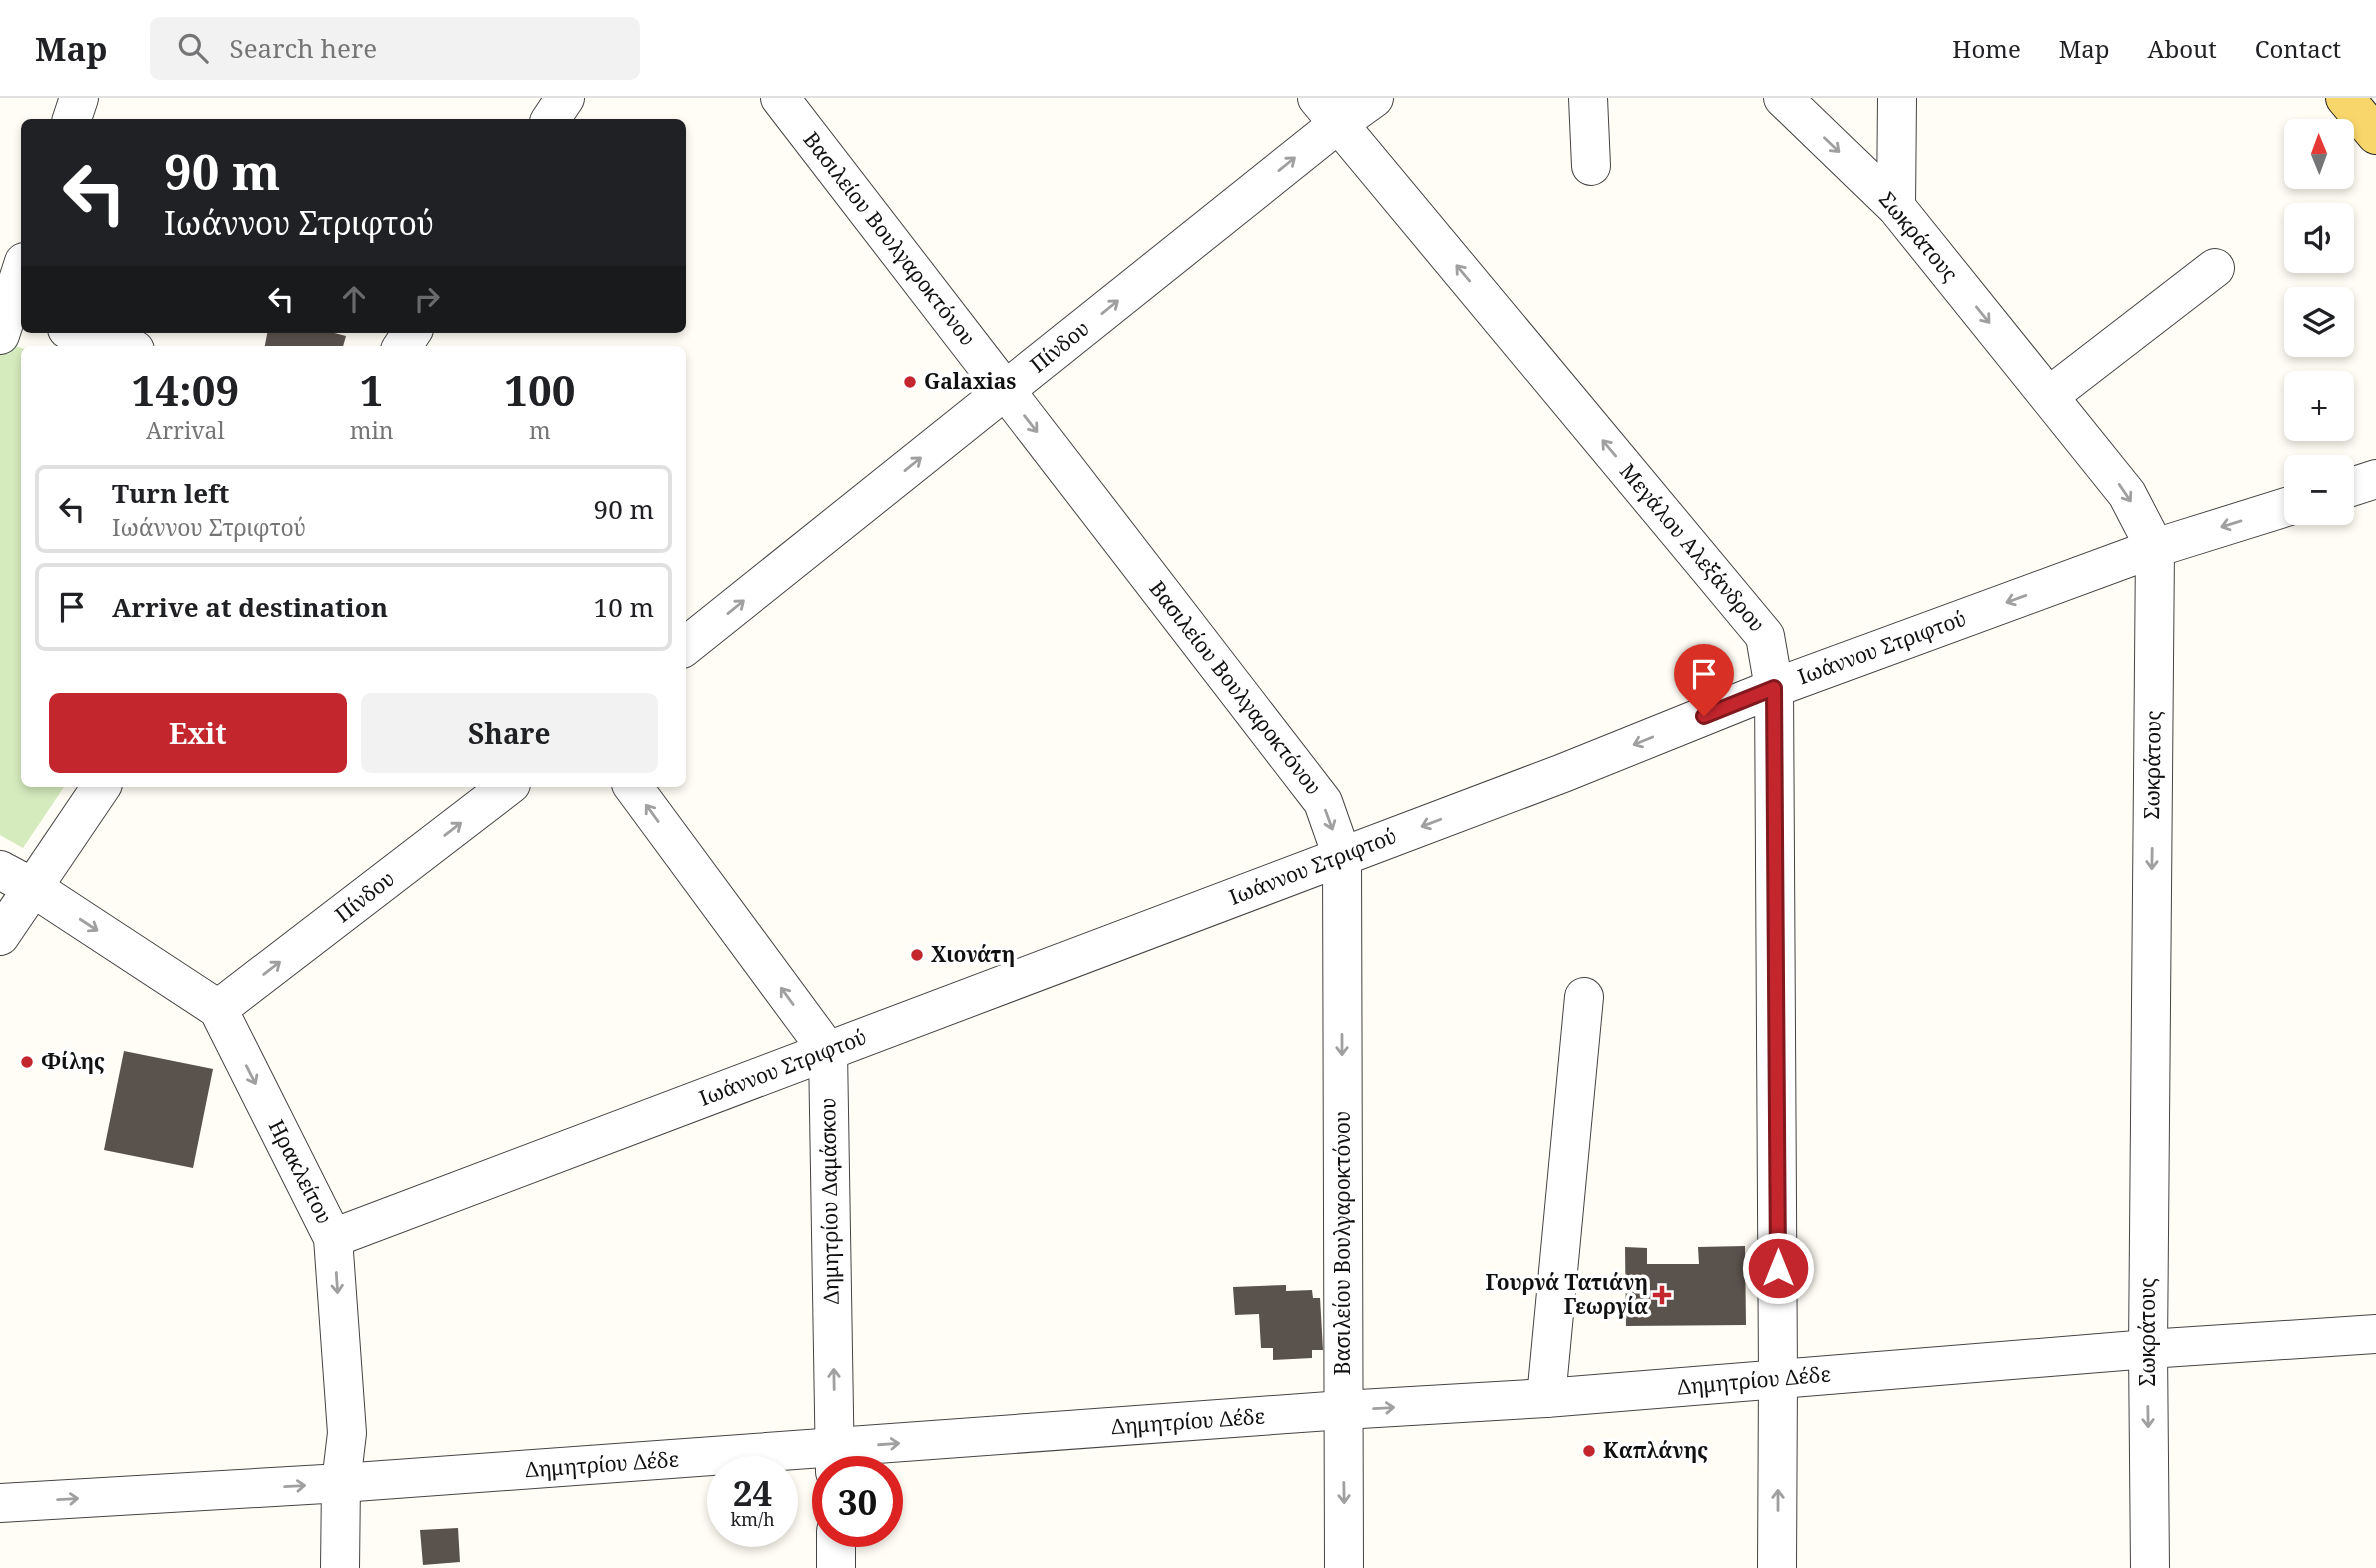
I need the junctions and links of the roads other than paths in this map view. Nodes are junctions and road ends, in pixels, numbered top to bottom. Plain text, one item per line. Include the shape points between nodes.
1 (79, 98) edge
2 (565, 98) edge
3 (780, 98) edge
4 (1374, 98) edge
5 (1588, 98) edge
6 (1783, 98) edge
7 (1897, 98) edge
8 (2345, 98) edge
9 (1327, 111) edge
10 (72, 119) edge
11 (551, 119) edge
12 (2376, 135) edge
13 (1591, 166) dead end
14 (1896, 206) junction
15 (2215, 268) dead end
16 (21, 272) edge
17 (8, 318) edge
18 (79, 333) edge
19 (122, 346) edge
20 (1006, 391) junction
21 (2049, 396) junction
22 (2376, 479) edge
23 (2354, 485) edge
24 (2284, 508) edge
25 (2155, 548) junction
26 (686, 646) edge
27 (1774, 688) junction
28 (100, 787) edge
29 (507, 787) edge
30 (633, 787) edge
31 (1342, 856) junction
32 (16, 878) edge
33 (0, 936) edge
34 (1584, 997) dead end
35 (218, 1009) junction
36 (828, 1051) junction
37 (333, 1238) junction
38 (2376, 1334) edge
39 (2148, 1349) junction
40 (1778, 1378) junction
41 (1546, 1398) junction
42 (1343, 1410) junction
43 (835, 1456) edge
44 (876, 1456) edge
45 (812, 1461) edge
46 (341, 1483) junction
47 (0, 1503) edge
48 (836, 1547) edge
49 (340, 1568) edge
50 (836, 1568) edge
51 (1344, 1568) edge
52 (1777, 1568) edge
53 (2150, 1568) edge

1 - 10 street
2 - 11 street
3 - 20 street, Βασιλείου Βουλγαροκτόνου
4 - 9 street, Πίνδου
5 - 13 street
6 -> 14 street, Σωκράτους
7 - 14 street
8 - 12 main road
20 -> 9 street, Πίνδου
27 -> 9 street, Μεγάλου Αλεξάνδρου via 1765,636
14 -> 21 street, Σωκράτους
15 - 21 street
16 - 17 street
18 - 19 street
26 -> 20 street, Πίνδου
20 -> 31 street, Βασιλείου Βουλγαροκτόνου via 1323,802
21 -> 25 street, Σωκράτους via 2127,494
22 - 23 street
24 -> 25 street, Ιωάννου Στριφτού
25 -> 27 street, Ιωάννου Στριφτού
25 -> 39 street, Σωκράτους
27 -> 31 street, Ιωάννου Στριφτού
27 - 40 street, Μεγάλου Αλεξάνδρου
28 - 32 street
35 -> 29 street, Πίνδου
36 -> 30 street
31 - 36 street, Ιωάννου Στριφτού
31 -> 42 street, Βασιλείου Βουλγαροκτόνου
32 - 33 street
32 -> 35 street
34 - 41 street
35 -> 37 street, Ηρακλείτου
36 - 37 street, Ιωάννου Στριφτού
43 -> 36 street, Δημητρίου Δαμάσκου
37 -> 46 street, Ηρακλείτου via 348,1433
38 - 39 street, Δημητρίου Δέδε
39 - 40 street, Δημητρίου Δέδε
39 -> 53 street, Σωκράτους
40 - 41 street, Δημητρίου Δέδε
52 -> 40 street, Μεγάλου Αλεξάνδρου
42 -> 41 street, Δημητρίου Δέδε
44 -> 42 street, Δημητρίου Δέδε
42 -> 51 street, Βασιλείου Βουλγαροκτόνου
45 - 46 street, Δημητρίου Δέδε
47 -> 46 street, Δημητρίου Δέδε
46 - 49 street, Ηρακλείτου
48 - 50 street

